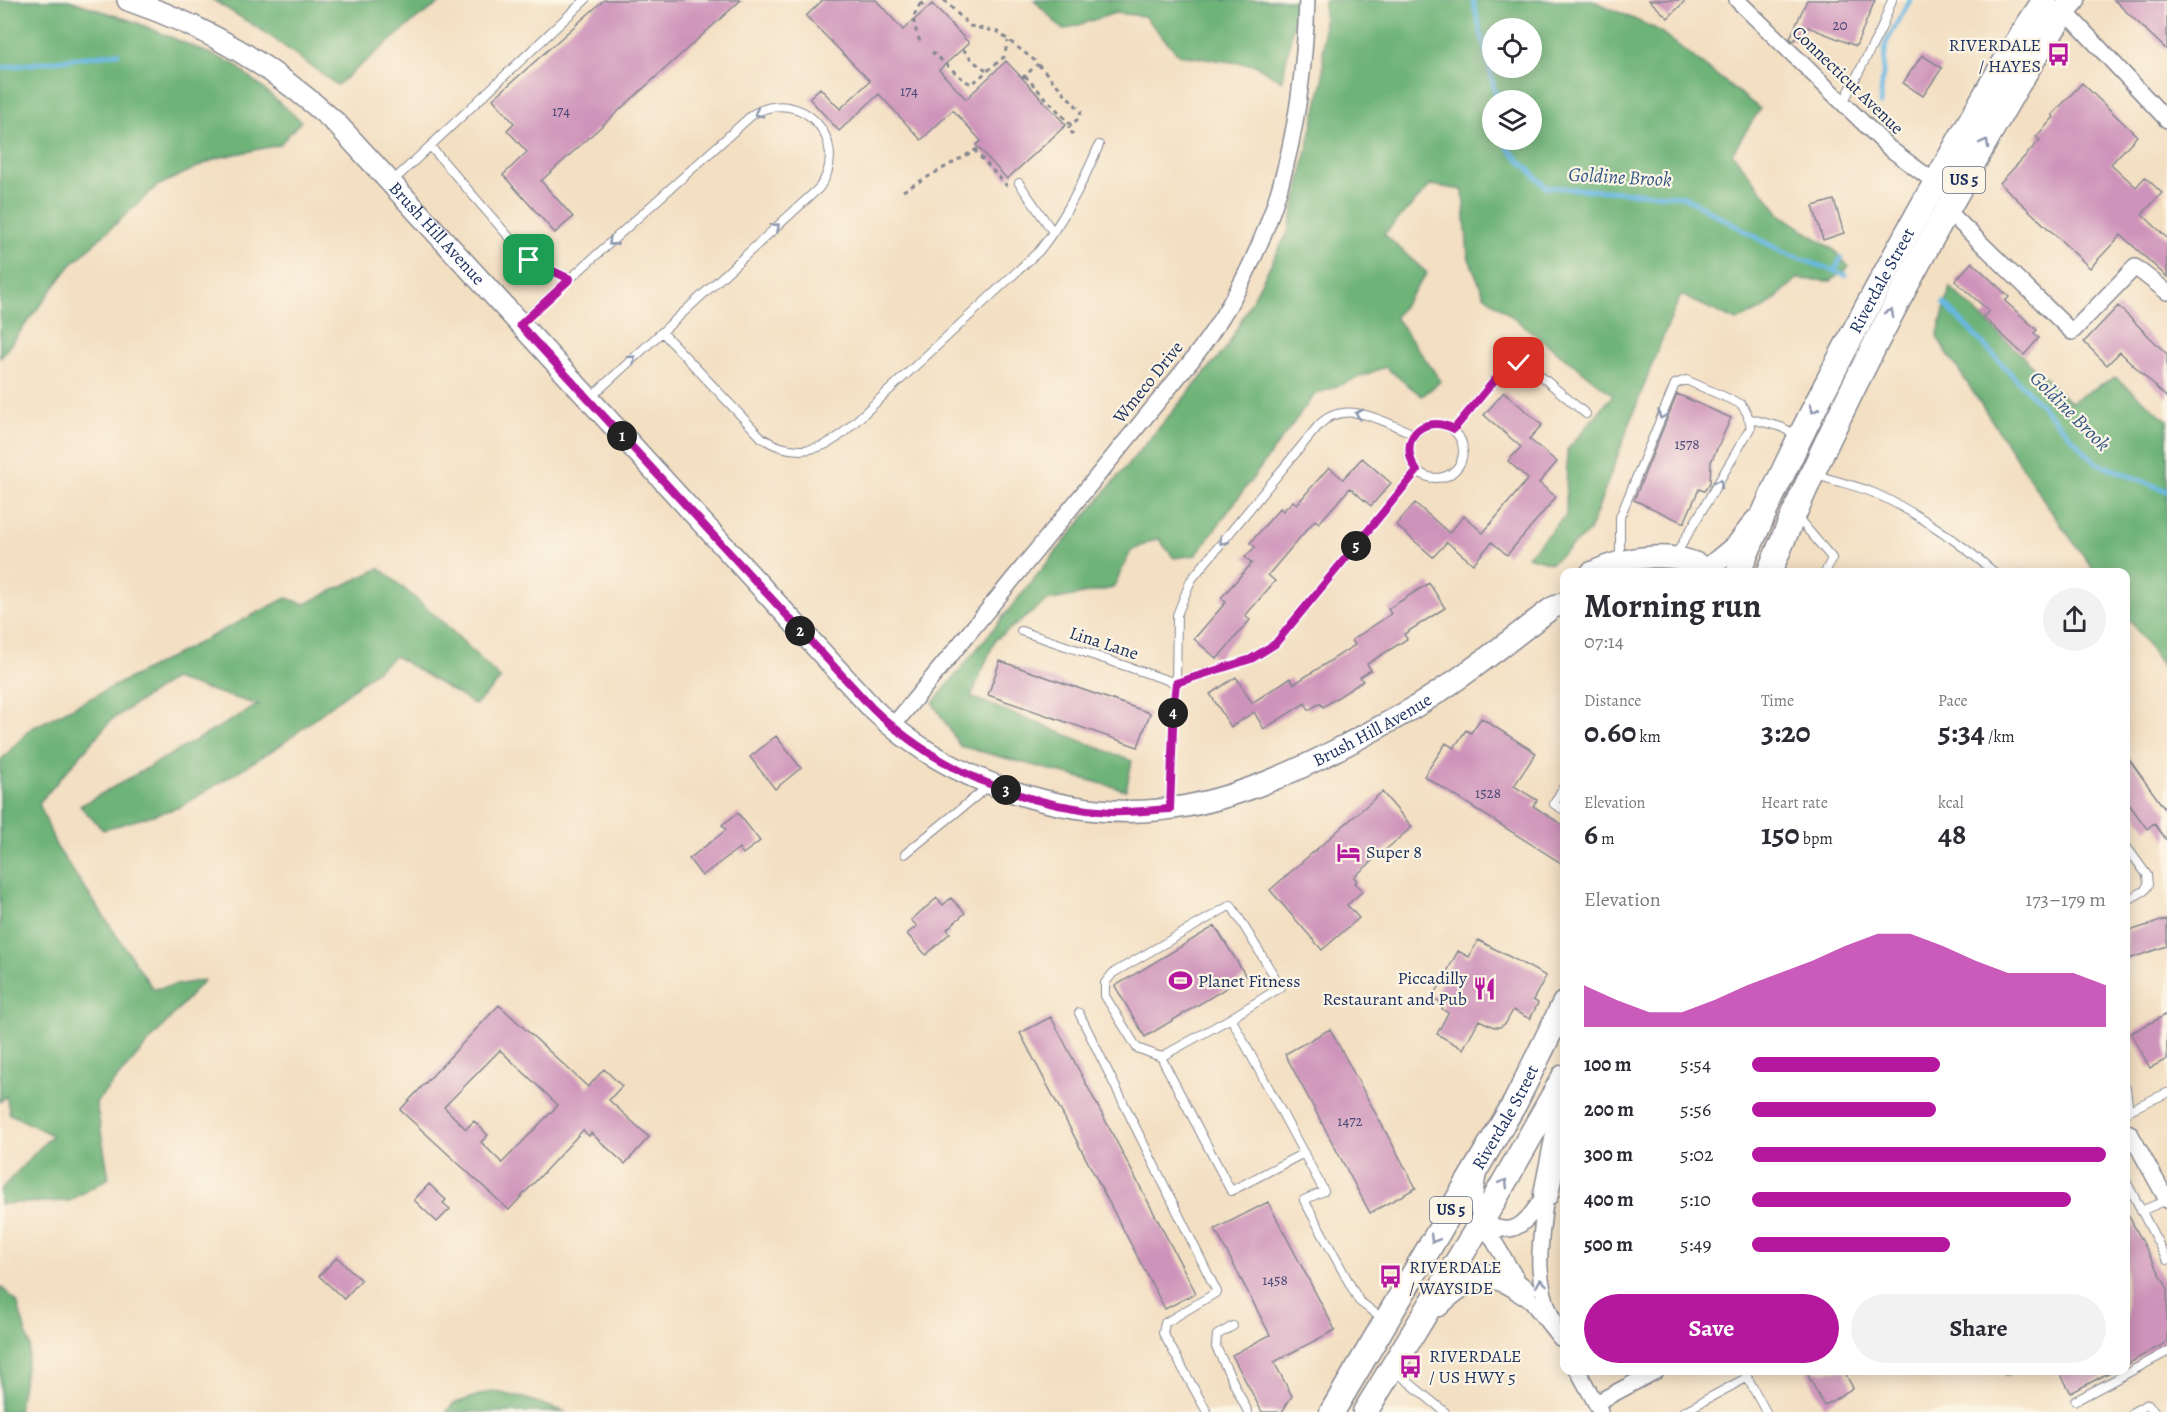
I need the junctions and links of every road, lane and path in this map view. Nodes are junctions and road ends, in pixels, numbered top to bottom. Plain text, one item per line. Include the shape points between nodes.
1 (128, 0) edge
2 (585, 0) edge
3 (944, 0) edge
4 (1306, 0) edge
5 (1737, 0) edge
6 (1892, 0) edge
7 (922, 1) edge
8 (2061, 4) edge
9 (160, 5) edge
10 (927, 9) dead end
11 (920, 41) dead end
12 (1008, 41) junction
13 (963, 49) dead end
14 (932, 52) dead end
15 (1038, 64) junction
16 (988, 71) junction
17 (1843, 103) junction
18 (2167, 120) edge
19 (1071, 125) junction
20 (1073, 134) dead end
21 (1099, 145) dead end
22 (430, 146) junction
23 (979, 148) dead end
24 (974, 150) junction
25 (392, 182) junction
26 (1019, 183) dead end
27 (1936, 183) junction
28 (1009, 188) dead end
29 (903, 191) dead end
30 (1947, 210) junction
31 (1053, 232) junction
32 (570, 279) junction
33 (2167, 292) edge
34 (520, 325) junction
35 (662, 332) junction
36 (589, 399) junction
37 (1586, 414) dead end
38 (1748, 418) junction
39 (1454, 429) junction
40 (1414, 434) junction
41 (1801, 437) junction
42 (1417, 471) junction
43 (1811, 473) junction
44 (1774, 493) junction
45 (1794, 513) junction
46 (1673, 559) junction
47 (1631, 564) edge
48 (1614, 568) edge
49 (1702, 568) edge
50 (1711, 568) edge
51 (1740, 568) edge
52 (1771, 568) edge
53 (1827, 568) edge
54 (1988, 568) edge
55 (1560, 601) edge
56 (1021, 631) dead end
57 (1176, 683) junction
58 (892, 727) junction
59 (991, 784) junction
60 (1560, 793) edge
61 (1560, 808) edge
62 (1170, 809) junction
63 (2130, 851) edge
64 (905, 854) dead end
65 (2130, 899) edge
66 (1079, 1013) dead end
67 (1560, 1013) edge
68 (1231, 1018) junction
69 (1161, 1057) junction
70 (2167, 1093) edge
71 (1560, 1103) edge
72 (2130, 1111) edge
73 (2130, 1133) edge
74 (1304, 1152) junction
75 (1483, 1158) junction
76 (2130, 1189) edge
77 (1546, 1194) junction
78 (2167, 1200) edge
79 (2141, 1211) junction
80 (1482, 1221) junction
81 (2167, 1260) edge
82 (1524, 1292) junction
83 (1385, 1321) junction
84 (1233, 1326) dead end
85 (1413, 1333) junction
86 (1560, 1333) edge
87 (1560, 1335) edge
88 (2167, 1352) edge
89 (1391, 1368) junction
90 (2130, 1372) edge
91 (1580, 1375) edge
92 (1650, 1375) edge
93 (1744, 1375) edge
94 (1747, 1375) edge
95 (2124, 1375) edge
96 (2075, 1401) dead end
97 (1598, 1408) edge
98 (1207, 1412) edge
99 (1248, 1412) edge
100 (1332, 1412) edge
101 (1365, 1412) edge
102 (1445, 1412) edge
103 (1683, 1412) edge
104 (1766, 1412) edge
105 (2133, 1412) edge
106 (2155, 1412) edge

1 - 9 street, Brush Hill Avenue
2 - 22 lane
3 - 12 path via 970,26 993,30
4 - 58 street, Wmeco Drive via 1306,36 1292,142 1270,219 1237,292 1192,360
5 - 17 street, Connecticut Avenue
6 - 17 lane
7 - 10 path
7 - 11 path via 913,18
8 - 18 street
8 - 27 main road, Riverdale Street / US 5 via 1986,93
30 -> 8 main road, Riverdale Street / US 5
9 - 25 street, Brush Hill Avenue via 237,48 288,83 336,123
12 - 15 path
12 - 16 path via 1004,57
13 - 16 path
14 - 16 path via 969,84
15 - 19 path via 1080,110 1080,116
15 - 19 path via 1024,77
17 - 27 street, Connecticut Avenue via 1889,148
19 - 20 path via 1068,128
21 - 31 lane
22 - 25 lane
22 - 32 lane via 529,260
23 - 24 path
24 - 28 path
24 - 29 path
25 - 34 street, Brush Hill Avenue
26 - 31 lane
27 -> 41 main road, Riverdale Street / US 5 via 1849,340
30 - 33 street via 2072,332 2135,267
43 -> 30 main road, Riverdale Street / US 5 via 1863,365
31 - 35 lane via 1039,251 842,435 814,449 787,449 762,438
32 - 34 lane
35 -> 32 lane via 822,183 830,165 829,146 821,128 807,114 783,106 752,115
34 - 36 street, Brush Hill Avenue
36 -> 35 lane
36 - 58 street, Brush Hill Avenue
37 - 39 lane via 1530,367 1515,363 1504,369
38 - 41 lane
46 -> 38 lane via 1751,427
38 -> 47 lane via 1741,404 1686,381 1675,384 1620,517
39 - 40 lane via 1434,423
39 - 42 lane via 1464,449 1455,471 1440,478
40 - 42 lane via 1409,449
40 -> 57 lane via 1349,411 1335,414 1318,426 1191,580 1177,615
41 - 44 main road, Riverdale Street / US 5
42 - 57 lane via 1275,644 1251,659
43 - 45 main road, Riverdale Street / US 5
43 - 54 lane via 1871,492 1903,508
44 - 50 street via 1749,531
44 - 51 main road, Riverdale Street / US 5
45 - 52 main road, Riverdale Street / US 5
45 - 53 lane via 1832,558
46 - 47 street
46 - 49 street
47 - 48 street
55 - 62 street, Brush Hill Avenue via 1424,701 1302,768 1236,795
56 - 57 lane, Lina Lane
57 - 62 lane
58 - 59 street, Brush Hill Avenue via 952,767
59 - 62 street, Brush Hill Avenue via 1041,800 1093,810
59 - 64 lane
60 - 61 lane via 1554,804
63 - 65 lane via 2149,881 2144,891
66 - 98 lane via 1218,1292 1165,1323 1162,1333
67 - 75 main road, Riverdale Street / US 5
68 - 69 lane
68 - 69 lane via 1281,987 1232,905 1126,964 1105,983 1105,996 1137,1048
68 - 74 lane
69 - 74 lane via 1231,1191
70 - 72 lane
71 - 77 main road
80 -> 71 main road, Riverdale Street / US 5
73 - 78 street
74 - 83 lane via 1324,1191 1304,1200 1359,1301
75 - 80 street via 1474,1200
75 -> 83 main road, Riverdale Street / US 5
76 - 79 lane
77 - 80 street via 1514,1229 1501,1230
86 -> 77 street via 1546,1304 1539,1273
78 - 79 lane
79 - 81 lane
80 - 82 street
80 - 85 main road, Riverdale Street / US 5
82 - 85 main road via 1503,1278 1473,1278 1440,1302
82 - 87 street
83 - 100 main road, Riverdale Street / US 5
84 - 99 lane via 1217,1335 1216,1347
85 - 89 main road, Riverdale Street / US 5
88 - 90 lane
89 - 101 main road, Riverdale Street / US 5
89 - 102 lane
91 - 97 street
92 - 97 street
93 - 103 lane
94 - 104 lane
95 - 96 lane
105 - 106 lane via 2148,1404

